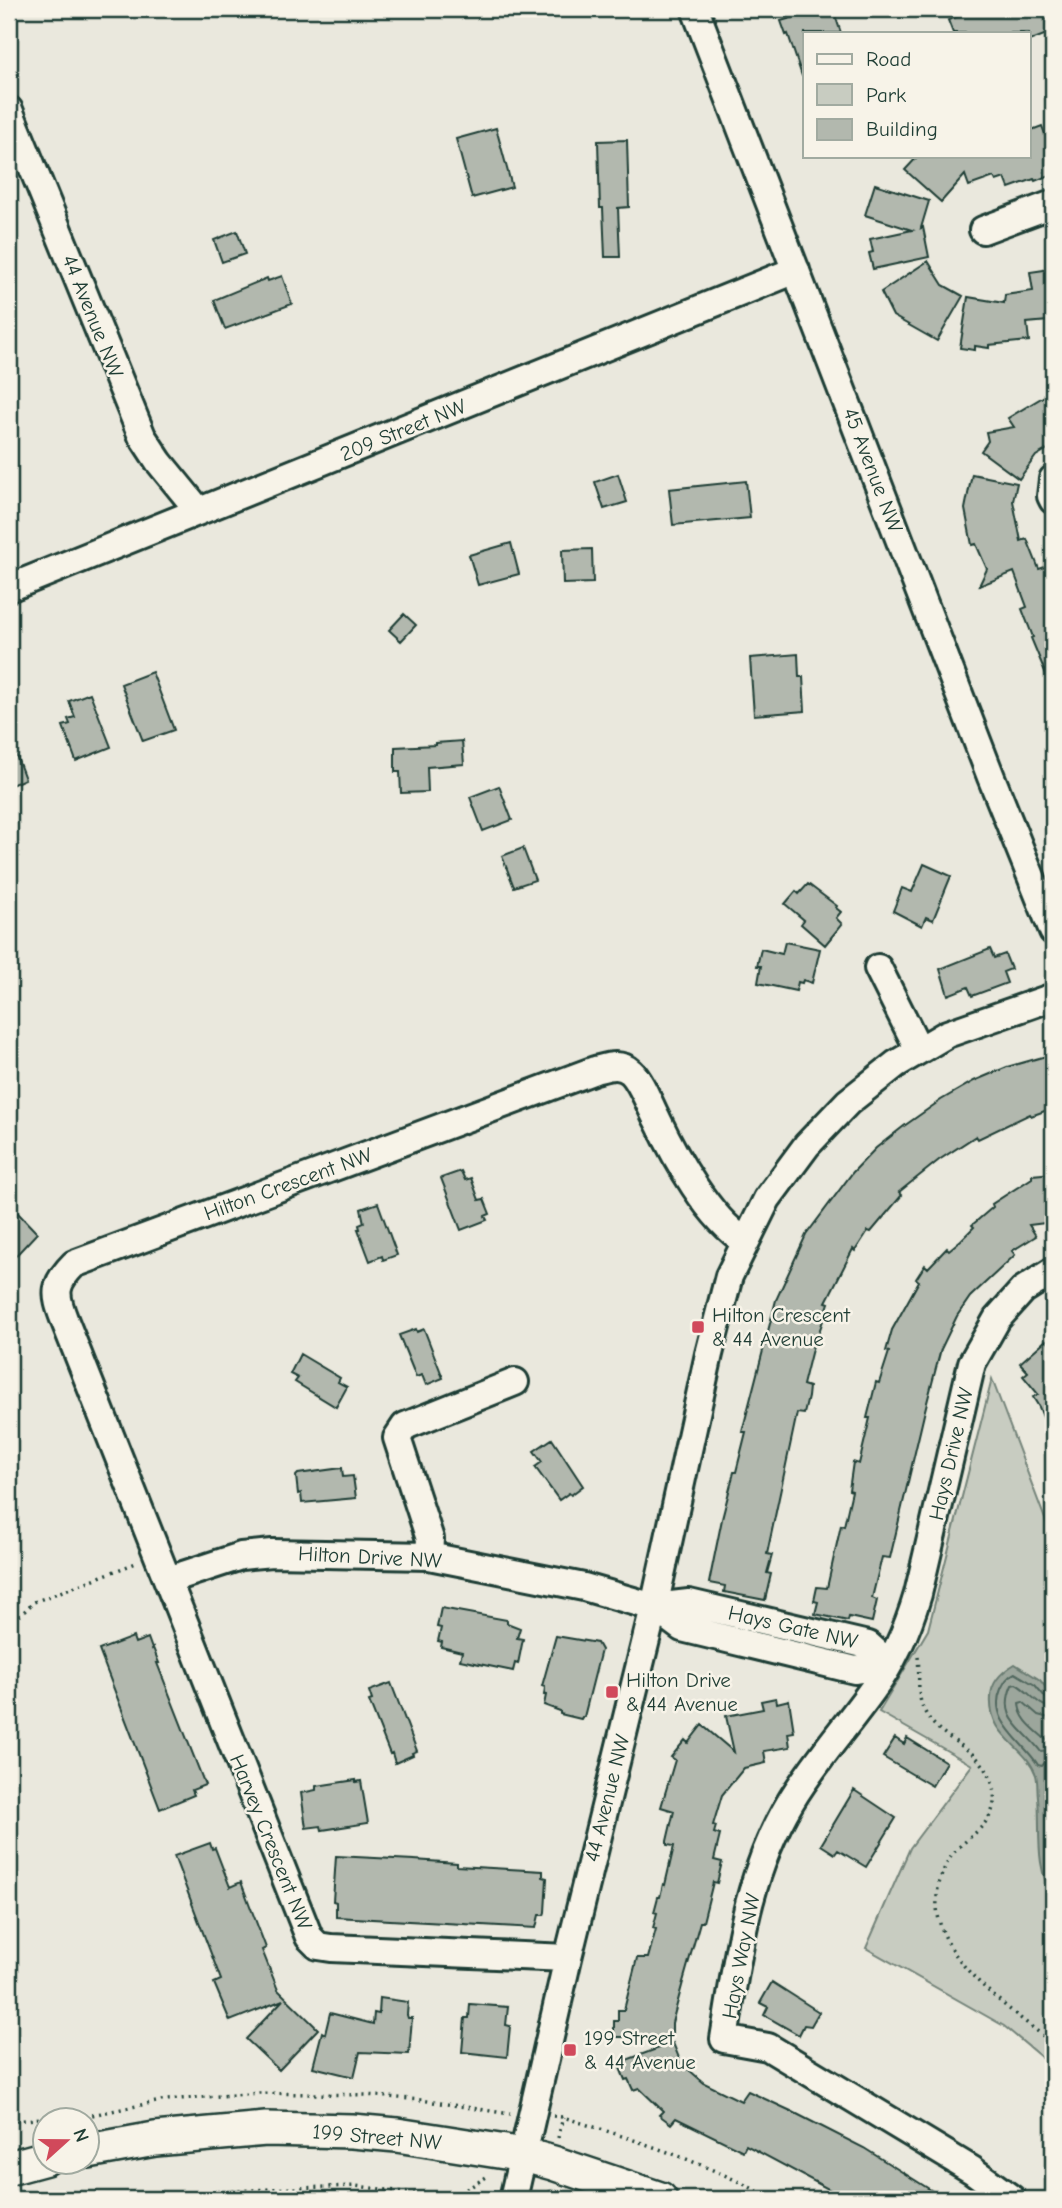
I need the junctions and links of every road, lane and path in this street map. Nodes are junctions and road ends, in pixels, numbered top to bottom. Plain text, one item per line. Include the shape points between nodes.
1 (695, 9) edge
2 (9, 110) edge
3 (1053, 204) edge
4 (984, 230) dead end
5 (796, 270) junction
6 (1053, 479) edge
7 (1053, 500) edge
8 (199, 511) junction
9 (9, 588) edge
10 (1053, 931) edge
11 (878, 968) dead end
12 (1053, 997) edge
13 (919, 1050) junction
14 (745, 1241) junction
15 (1053, 1271) edge
16 (515, 1382) dead end
17 (158, 1555) junction
18 (429, 1556) junction
19 (168, 1580) junction
20 (654, 1607) junction
21 (9, 1626) edge
22 (902, 1638) junction
23 (889, 1664) junction
24 (568, 1958) junction
25 (1053, 2045) edge
26 (563, 2117) dead end
27 (102, 2148) edge
28 (510, 2153) junction
29 (155, 2199) edge
30 (513, 2199) edge
31 (660, 2199) edge
32 (772, 2199) edge
33 (1012, 2199) edge

1 - 5 street, 45 Avenue NW
2 - 8 street, 44 Avenue NW via 142,436
3 - 4 street
5 - 8 street, 209 Street NW
5 - 10 street, 45 Avenue NW
6 - 7 street
8 - 9 street, 209 Street NW
11 - 13 street
12 - 13 street, 44 Avenue NW via 947,1034
13 - 14 street, 44 Avenue NW via 848,1102 807,1145 767,1199
14 - 17 street, Hilton Crescent NW via 709,1205 676,1158 630,1071 615,1065 74,1264 57,1286 57,1300
14 - 20 street, 44 Avenue NW via 729,1276 709,1354
15 - 22 street, Hays Drive NW via 1023,1290 997,1319 972,1363 918,1594
16 - 18 street via 405,1426 397,1438 430,1539
17 - 19 street, Hilton Crescent NW
17 - 21 path via 34,1602
18 - 19 street, Hilton Drive NW via 272,1553 228,1560
18 - 20 street, Hilton Drive NW via 584,1587
19 - 24 street, Harvey Crescent NW via 309,1937 318,1946
20 - 23 street, Hays Gate NW via 690,1604 868,1645
20 - 24 street, 44 Avenue NW
22 - 23 street, Hays Drive NW
22 - 25 path via 910,1641 917,1654 925,1712 938,1728 978,1756 994,1790 988,1822 958,1848 940,1879 936,1907 943,1935 979,1982
23 - 33 street, Hays Way NW via 804,1780 773,1835 743,1920 724,2039 768,2047
24 - 28 street, 44 Avenue NW
26 - 32 path via 655,2146
27 - 28 main road, 199 Street NW via 266,2129 397,2135
28 - 29 path via 493,2173 452,2198 356,2186
28 - 30 street, 44 Avenue NW
28 - 31 main road, 199 Street NW

